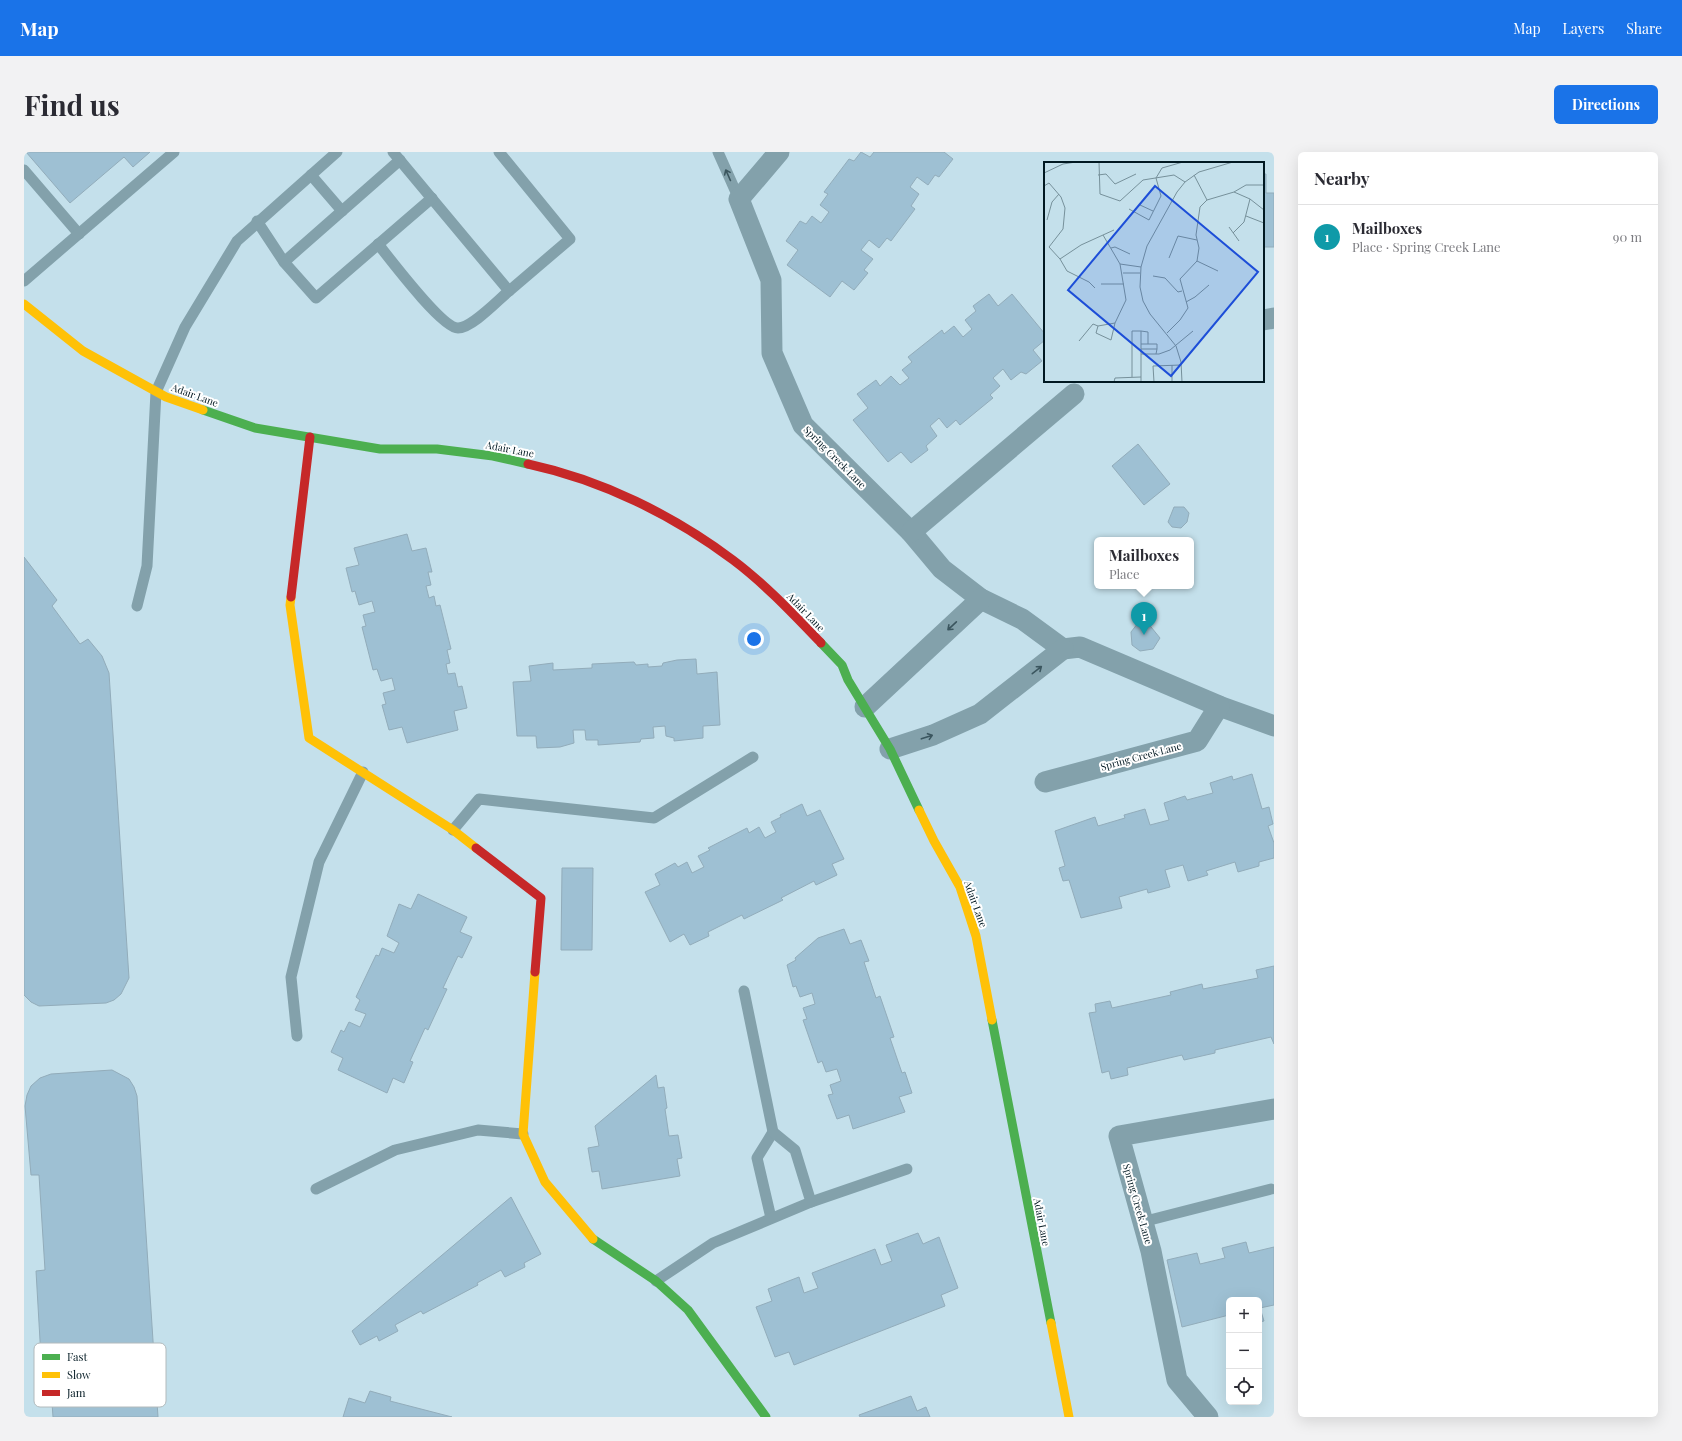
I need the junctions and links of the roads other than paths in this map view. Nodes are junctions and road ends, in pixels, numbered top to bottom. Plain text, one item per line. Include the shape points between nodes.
1 (174, 152) edge
2 (337, 152) edge
3 (499, 152) edge
4 (718, 152) edge
5 (779, 152) edge
6 (396, 156) edge
7 (24, 170) edge
8 (311, 175) junction
9 (432, 198) junction
10 (739, 199) junction
11 (342, 211) junction
12 (257, 221) junction
13 (79, 234) junction
14 (378, 244) junction
15 (284, 262) junction
16 (24, 281) edge
17 (509, 290) junction
18 (24, 304) edge
19 (1274, 318) edge
20 (1264, 320) edge
21 (156, 392) junction
22 (1074, 394) dead end
23 (310, 437) junction
24 (911, 532) junction
25 (981, 599) junction
26 (137, 606) dead end
27 (1063, 649) junction
28 (1220, 706) junction
29 (865, 707) junction
30 (1274, 726) edge
31 (890, 750) junction
32 (753, 757) dead end
33 (363, 772) junction
34 (1045, 782) dead end
35 (453, 830) junction
36 (744, 991) dead end
37 (297, 1036) dead end
38 (1274, 1109) edge
39 (774, 1132) junction
40 (524, 1134) junction
41 (907, 1169) dead end
42 (316, 1189) dead end
43 (1271, 1189) dead end
44 (811, 1202) junction
45 (772, 1218) junction
46 (1142, 1222) junction
47 (656, 1281) junction
48 (766, 1417) edge
49 (1069, 1417) edge
50 (1208, 1417) edge

1 - 13 lane
2 - 8 lane
3 - 17 lane via 570,239
10 -> 4 lane
5 - 10 street
6 - 9 lane
6 - 11 lane
7 - 13 lane
8 - 11 lane
8 - 12 lane
9 - 14 lane
9 - 17 lane
10 - 24 street, Spring Creek Lane via 771,280 772,353 803,425
11 - 15 lane
12 - 15 lane
12 - 21 lane via 237,241 185,327
13 - 16 lane
14 - 15 lane via 316,298
14 - 17 lane via 438,315 452,326 458,328 471,323
18 - 21 street, Adair Lane via 83,350
19 - 20 street
21 - 23 street, Adair Lane via 255,428
21 - 26 lane via 147,566
22 - 24 street
23 - 29 street, Adair Lane via 380,449 436,450 493,456 541,467 611,490 670,518 733,560 783,603 842,665
23 - 33 street via 290,606 310,738
24 - 25 street, Spring Creek Lane via 942,569
25 - 27 street, Spring Creek Lane via 1022,619
25 -> 29 street
27 - 28 street via 1080,647
31 -> 27 street via 933,735 980,714
28 - 30 street
28 - 34 street, Spring Creek Lane via 1197,741
29 - 31 street, Adair Lane
31 - 49 street, Adair Lane via 934,841 960,887 976,936
32 - 35 lane via 654,818 479,799
33 - 35 street
33 - 37 lane via 319,862 291,977
35 - 40 street via 541,898
36 - 39 lane
38 - 46 street, Spring Creek Lane via 1119,1136
39 - 44 lane via 796,1150
39 - 45 lane via 757,1158
40 - 42 lane via 478,1130 395,1150
40 - 47 street via 545,1182 591,1238
41 - 44 lane
43 - 46 lane
44 - 45 lane
45 - 47 lane via 713,1243
46 - 50 street, Spring Creek Lane via 1151,1251 1177,1380
47 - 48 street via 688,1310

